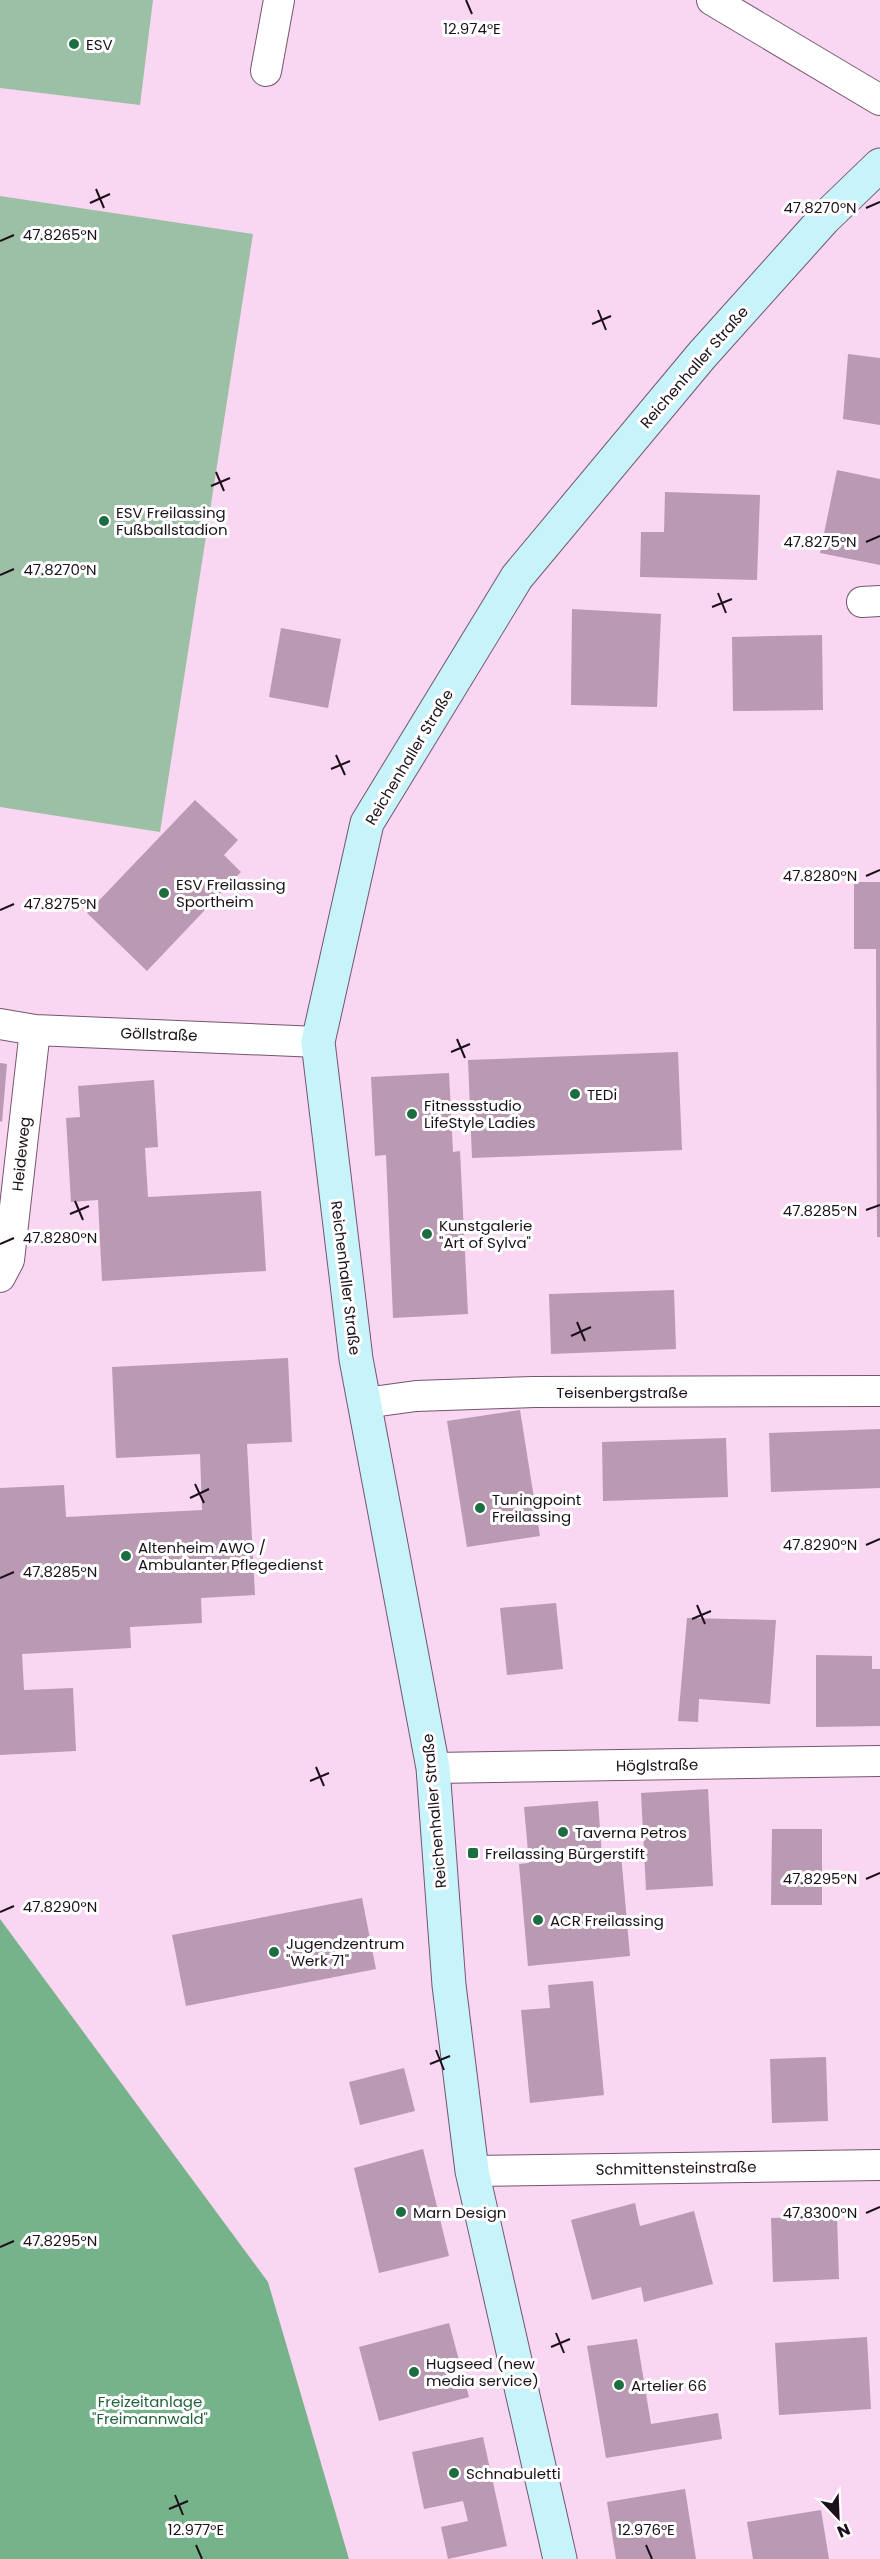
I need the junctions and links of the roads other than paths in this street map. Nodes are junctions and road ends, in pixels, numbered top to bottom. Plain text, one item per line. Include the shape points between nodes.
1 (279, 0) edge
2 (712, 0) edge
3 (266, 70) dead end
4 (880, 100) edge
5 (880, 165) edge
6 (0, 1024) edge
7 (35, 1030) junction
8 (318, 1042) junction
9 (0, 1277) edge
10 (880, 1391) edge
11 (365, 1403) junction
12 (880, 1761) edge
13 (433, 1768) junction
14 (880, 2165) edge
15 (472, 2171) junction
16 (560, 2559) edge

1 - 3 street
2 - 4 street
5 - 8 street, Reichenhaller Straße via 824,219 702,355 517,577 367,823
6 - 7 street, Göllstraße
7 - 8 street, Göllstraße
7 - 9 street, Heideweg via 9,1260
8 - 11 street, Reichenhaller Straße via 356,1359
10 - 11 street, Teisenbergstraße via 534,1392 416,1396
11 - 13 street, Reichenhaller Straße
12 - 13 street, Höglstraße
13 - 15 street, Reichenhaller Straße via 448,1985
14 - 15 street, Schmittensteinstraße
15 - 16 street, Reichenhaller Straße

